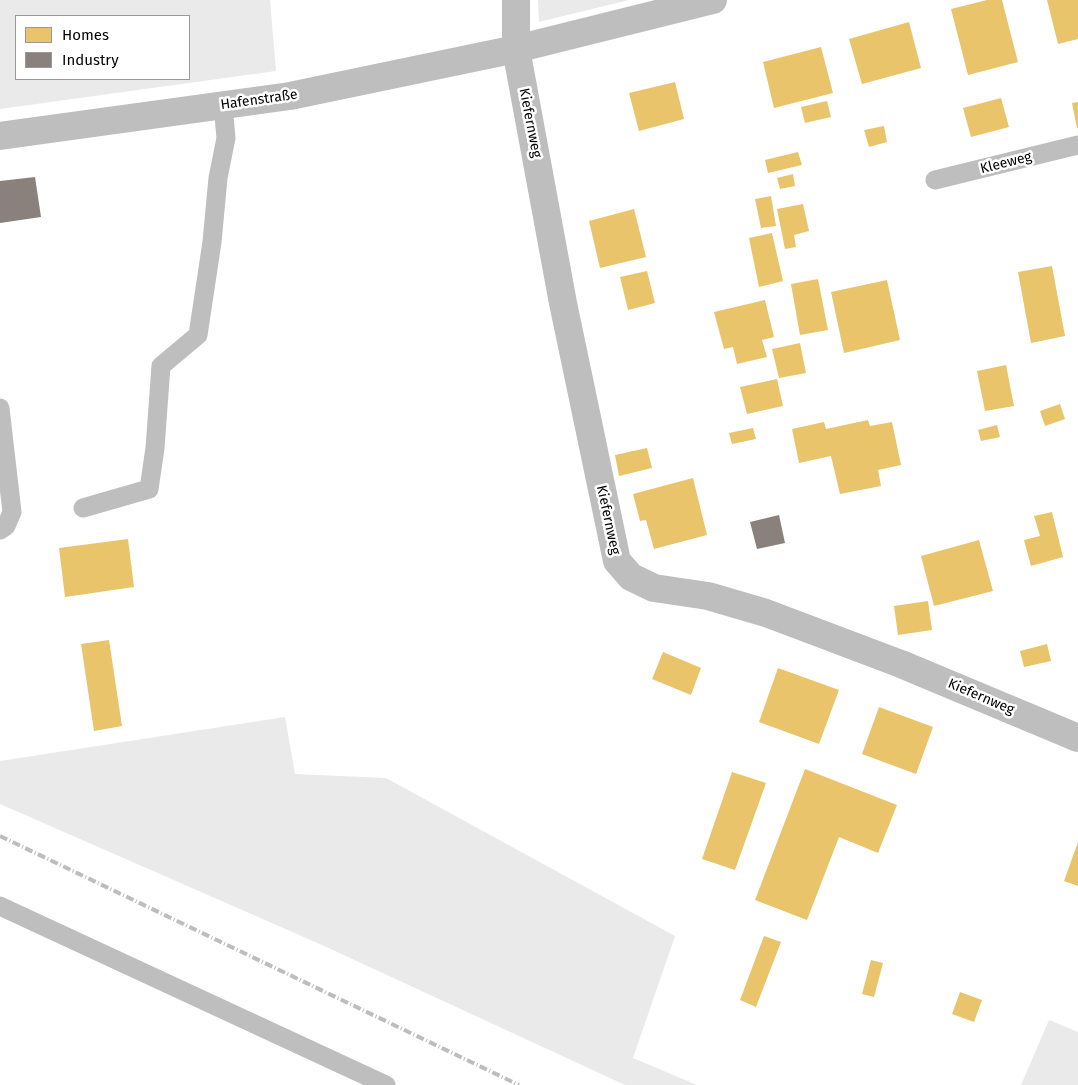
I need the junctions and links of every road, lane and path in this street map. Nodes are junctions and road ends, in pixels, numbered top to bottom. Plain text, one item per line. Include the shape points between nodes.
1 (516, 0) edge
2 (713, 0) edge
3 (516, 49) junction
4 (223, 105) junction
5 (0, 136) edge
6 (1078, 145) edge
7 (934, 180) dead end
8 (0, 408) edge
9 (83, 508) dead end
10 (0, 530) edge
11 (1078, 738) edge
12 (0, 906) edge
13 (386, 1085) edge

1 - 3 street
2 - 3 street, Hafenstraße
3 - 4 street, Hafenstraße via 290,96
3 - 11 street, Kiefernweg via 565,313 617,561 631,577 654,588 708,596 766,613 901,664
4 - 5 street, Hafenstraße
4 - 9 lane via 226,138 198,335 161,366 149,489
6 - 7 lane, Kleeweg
8 - 10 lane via 12,512 6,526
12 - 13 lane

